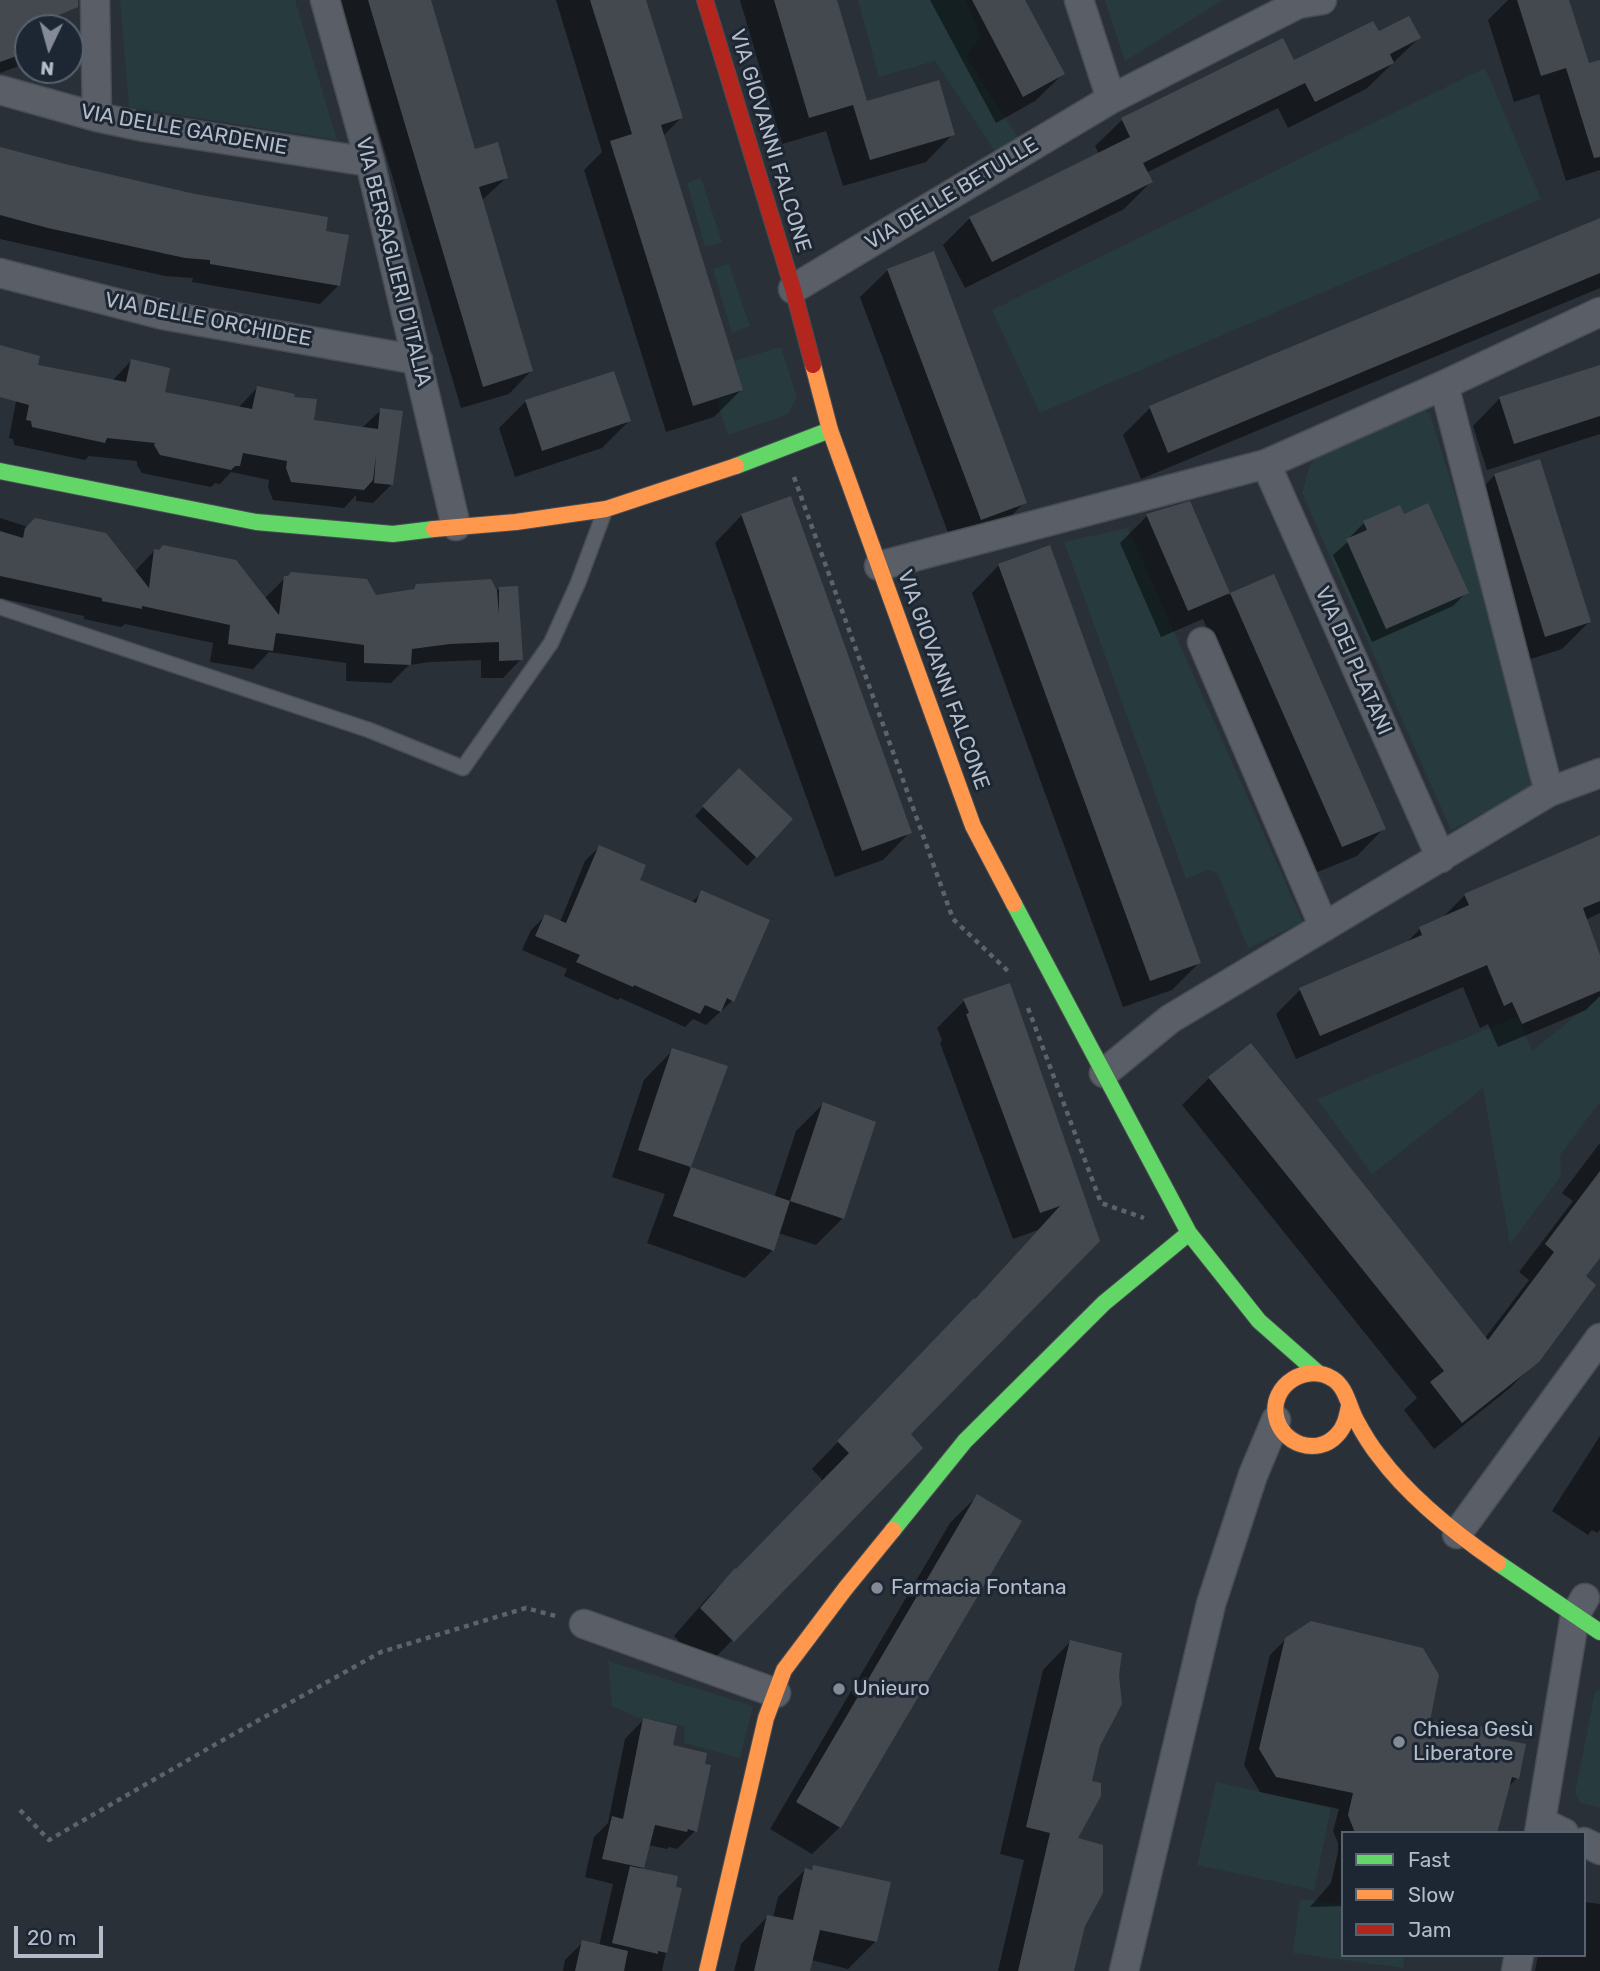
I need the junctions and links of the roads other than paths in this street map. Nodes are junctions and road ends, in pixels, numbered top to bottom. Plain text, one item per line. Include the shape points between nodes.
1 (95, 0) edge
2 (325, 0) edge
3 (705, 0) edge
4 (1079, 0) edge
5 (1305, 1) edge
6 (0, 90) edge
7 (1111, 99) junction
8 (97, 117) junction
9 (370, 162) junction
10 (0, 273) edge
11 (793, 289) junction
12 (1600, 312) edge
13 (418, 360) junction
14 (1444, 385) junction
15 (830, 429) junction
16 (1266, 464) junction
17 (0, 471) edge
18 (606, 509) junction
19 (456, 526) junction
20 (879, 566) junction
21 (0, 607) edge
22 (1202, 642) dead end
23 (1600, 773) edge
24 (1549, 792) junction
25 (1441, 858) junction
26 (1325, 926) junction
27 (1104, 1073) junction
28 (1189, 1233) junction
29 (1259, 1321) junction
30 (1600, 1338) edge
31 (1265, 1346) dead end
32 (1272, 1370) dead end
33 (1318, 1373) junction
34 (1349, 1406) junction
35 (1277, 1407) junction
36 (1314, 1445) junction
37 (1380, 1458) junction
38 (1253, 1475) junction
39 (1468, 1525) junction
40 (1583, 1603) edge
41 (583, 1623) road end
42 (1600, 1632) edge
43 (776, 1693) junction
44 (1548, 1829) edge
45 (707, 1971) edge
46 (1124, 1971) edge

1 - 8 street
2 - 9 street, VIA BERSAGLIERI D'ITALIA
3 - 11 street, VIA GIOVANNI FALCONE
4 - 7 street
5 - 7 street, VIA DELLE BETULLE
6 - 8 street, VIA DELLE GARDENIE
7 - 11 street, VIA DELLE BETULLE
8 - 9 street, VIA DELLE GARDENIE
9 - 13 street, VIA BERSAGLIERI D'ITALIA
10 - 13 street, VIA DELLE ORCHIDEE via 163,314
11 - 15 street, VIA GIOVANNI FALCONE
12 - 14 street
13 - 19 street, VIA BERSAGLIERI D'ITALIA
14 - 16 street
14 - 24 street
15 - 18 street
15 - 20 street, VIA GIOVANNI FALCONE
16 - 20 street
16 - 25 street, VIA DEI PLATANI
17 - 19 street via 256,522 393,534
18 - 19 street
18 - 21 lane via 551,643 463,768 369,730
20 - 27 street, VIA GIOVANNI FALCONE via 973,826
22 - 26 street
23 - 24 street
24 - 25 street
25 - 26 street
26 - 27 street via 1170,1019
27 - 28 street, VIA GIOVANNI FALCONE
28 - 29 street, VIA GIOVANNI FALCONE
28 - 43 street via 1104,1303 965,1441 784,1670
29 - 31 street, VIA GIOVANNI FALCONE
29 - 33 street, VIA GIOVANNI FALCONE
30 - 39 street
32 - 35 street
33 - 34 street, VIA GIOVANNI FALCONE via 1339,1385
33 - 35 street via 1306,1373 1285,1384
34 - 36 street via 1344,1429 1336,1438
34 - 37 street, VIA GIOVANNI FALCONE
35 - 36 street via 1282,1431 1290,1440
35 - 38 street
36 - 37 street
36 - 38 street
37 - 39 street, VIA GIOVANNI FALCONE via 1416,1496
38 - 46 street via 1211,1604
39 - 40 street, VIA GIOVANNI FALCONE
40 - 42 street, VIA GIOVANNI FALCONE
40 - 44 street
41 - 43 street
43 - 45 street via 766,1718

